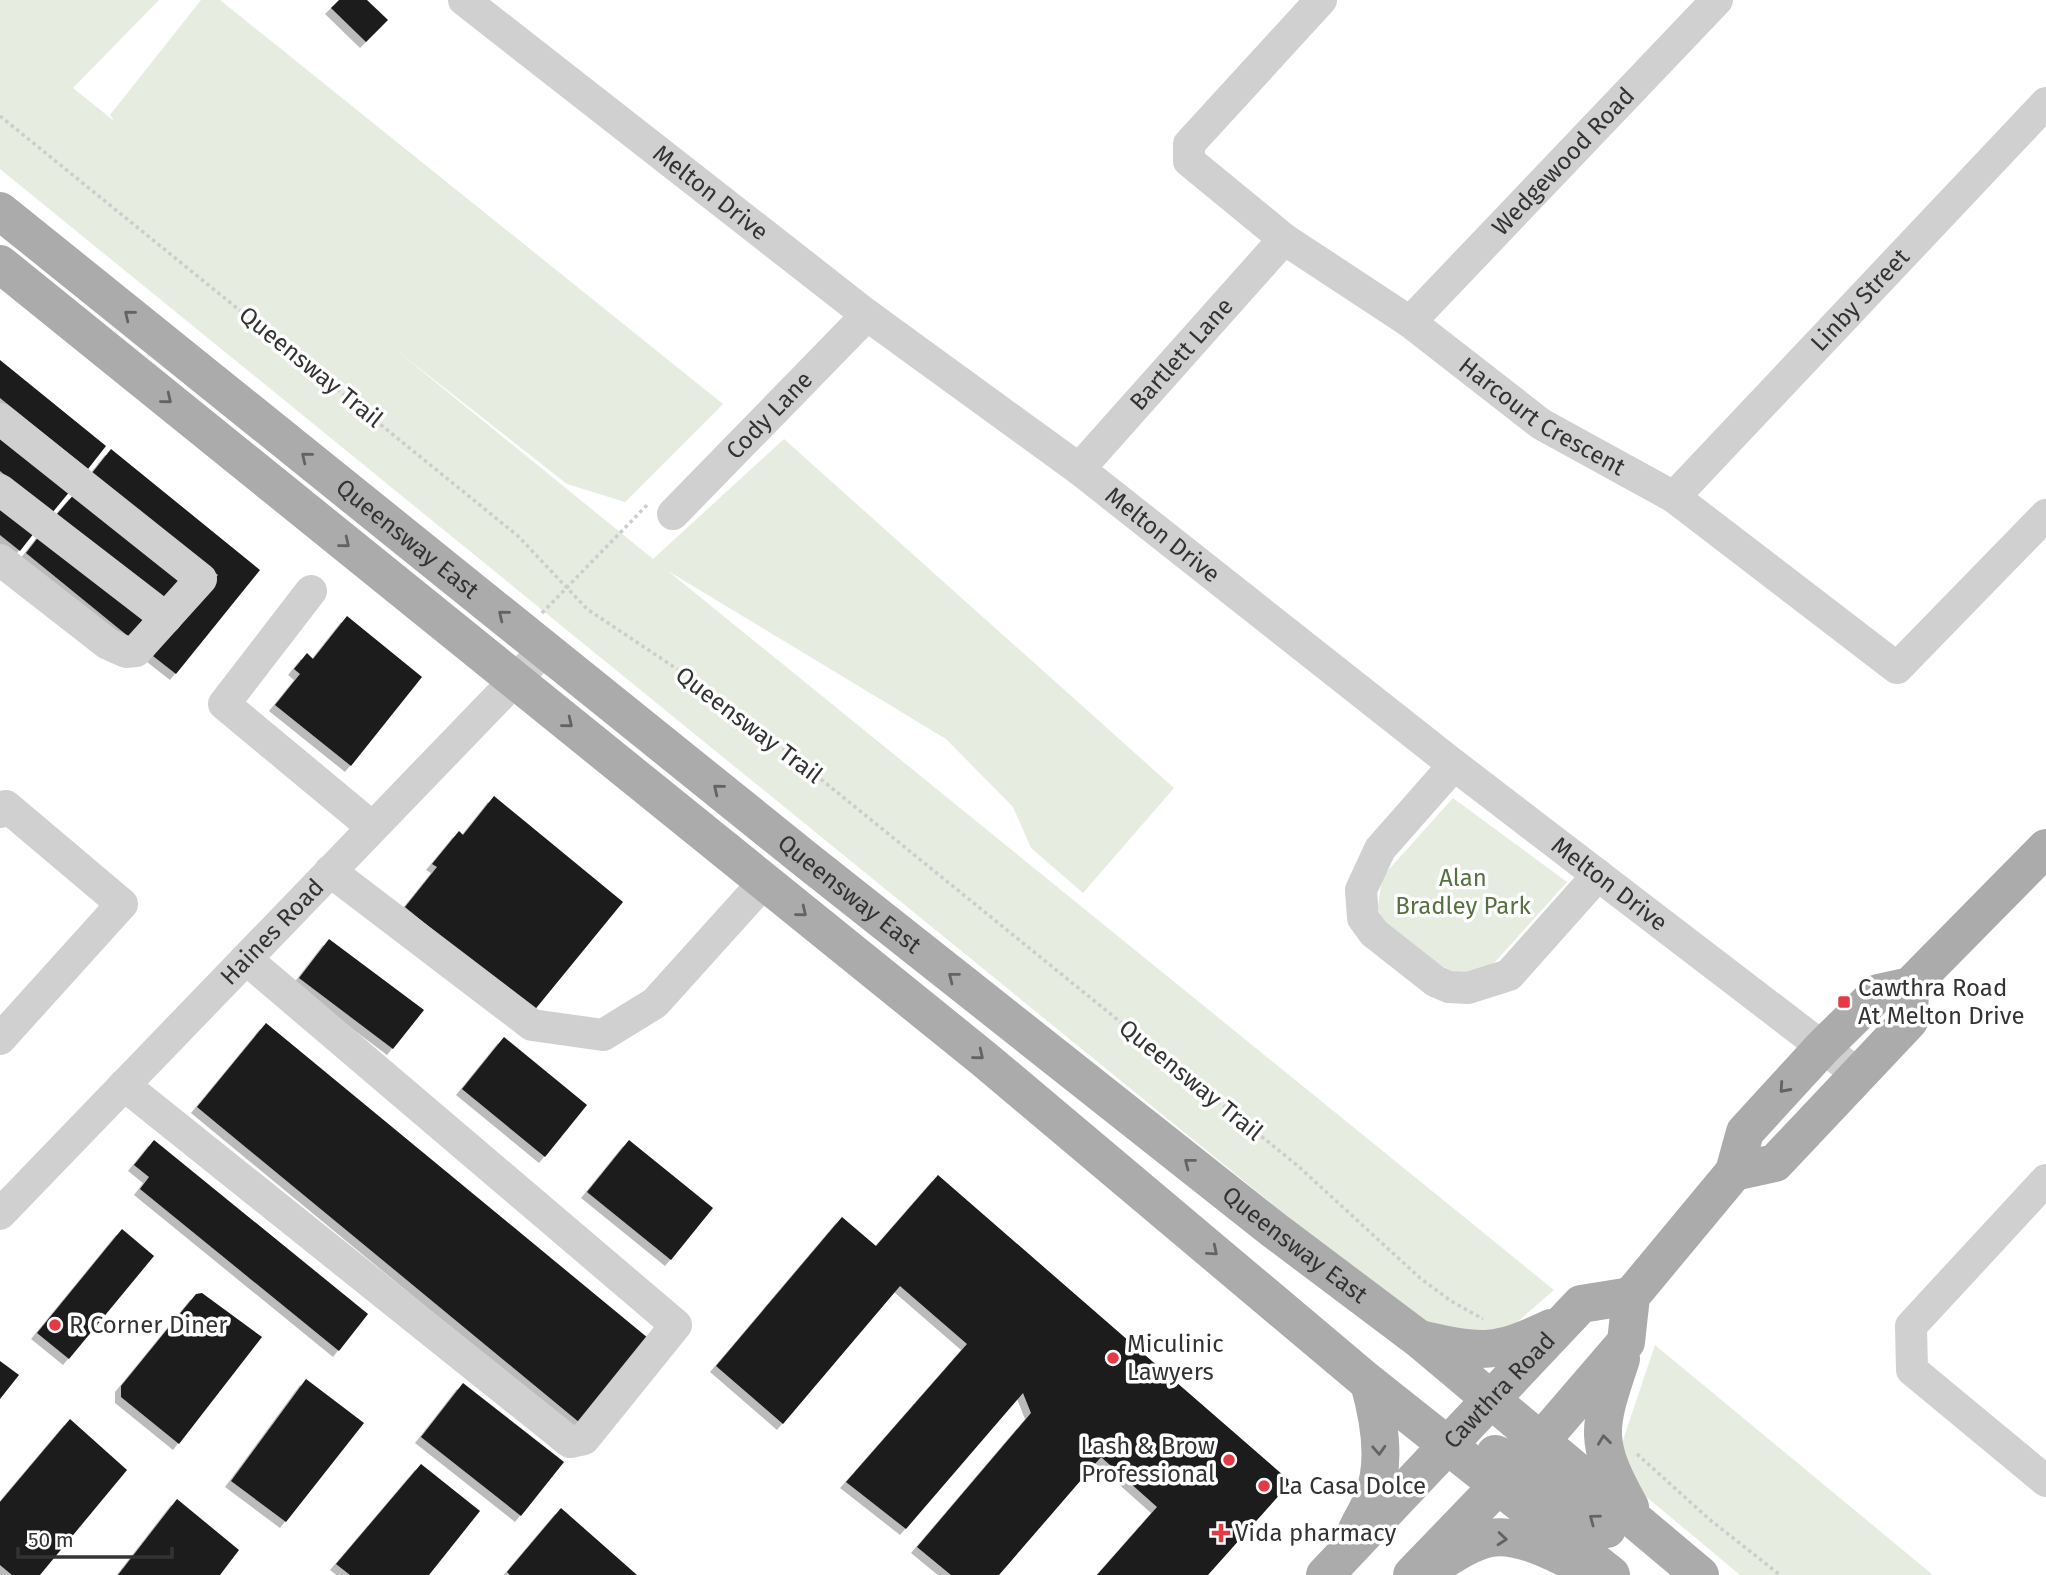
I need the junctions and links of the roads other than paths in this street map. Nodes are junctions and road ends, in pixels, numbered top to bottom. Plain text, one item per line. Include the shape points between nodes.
1 (464, 0) edge
2 (1321, 0) edge
3 (1717, 0) edge
4 (2046, 103) edge
5 (0, 211) edge
6 (1284, 239) junction
7 (0, 264) edge
8 (867, 315) junction
9 (1410, 322) junction
10 (0, 419) edge
11 (1079, 469) junction
12 (0, 490) edge
13 (1674, 497) junction
14 (673, 514) road end
15 (2046, 515) edge
16 (0, 560) edge
17 (311, 591) dead end
18 (166, 618) junction
19 (539, 636) junction
20 (514, 680) junction
21 (1454, 765) junction
22 (0, 812) edge
23 (372, 827) junction
24 (2046, 848) edge
25 (330, 872) junction
26 (1598, 875) junction
27 (764, 882) junction
28 (246, 959) junction
29 (1910, 986) junction
30 (0, 1039) edge
31 (1822, 1048) junction
32 (1859, 1076) junction
33 (124, 1085) junction
34 (1734, 1172) junction
35 (2046, 1180) edge
36 (0, 1214) edge
37 (1631, 1296) junction
38 (1565, 1321) junction
39 (1419, 1339) junction
40 (1626, 1342) junction
41 (1369, 1382) junction
42 (1492, 1400) junction
43 (1458, 1453) junction
44 (1520, 1464) junction
45 (2046, 1481) edge
46 (1639, 1524) junction
47 (1336, 1563) edge
48 (1412, 1575) edge
49 (1419, 1575) edge
50 (1602, 1575) edge
51 (1611, 1575) edge
52 (1668, 1575) edge
53 (1700, 1575) edge

1 - 8 street, Melton Drive
2 - 6 street, Harcourt Crescent via 1189,144 1189,161
3 - 9 street, Wedgewood Road
4 - 13 street, Linby Street
19 -> 5 main road, Queensway East
6 - 9 street, Harcourt Crescent
6 - 11 street, Bartlett Lane
7 -> 20 main road, Queensway East
8 - 11 street, Melton Drive
8 - 14 street, Cody Lane
9 - 13 street, Harcourt Crescent via 1541,424
10 - 18 street via 201,579
11 - 21 street, Melton Drive
12 - 18 street
13 - 15 street, Harcourt Crescent via 1897,668
16 - 18 street via 108,644 126,652 136,651
17 - 23 street via 224,704
19 - 20 street, Haines Road
39 -> 19 main road, Queensway East via 1252,1213 816,868
20 - 23 street, Haines Road
20 -> 27 main road, Queensway East
21 - 26 street, Melton Drive
21 - 26 street via 1380,849 1361,890 1363,918 1374,933 1434,981 1468,988 1509,975
22 - 30 street via 6,806 122,904
23 - 25 street, Haines Road
24 - 29 main road
25 - 27 street via 532,1025 603,1035 655,1003
25 - 28 street, Haines Road
26 - 31 street, Melton Drive
27 -> 41 main road, Queensway East via 984,1059
28 - 33 street, Haines Road
28 - 33 street via 676,1325 584,1439 570,1442
29 - 31 main road via 1878,993
29 - 32 main road via 1909,1021
31 - 32 street, Melton Drive
31 -> 34 main road via 1745,1132
32 - 34 main road via 1775,1163
33 - 36 street, Haines Road
34 - 37 main road
35 - 45 street via 1911,1326 1912,1370
37 - 38 main road, Cawthra Road via 1581,1304
37 - 40 main road
38 - 39 main road via 1502,1348 1475,1352
38 - 42 main road, Cawthra Road
39 - 42 main road, Queensway East
40 - 44 main road
46 -> 40 main road via 1608,1468 1602,1432
41 - 43 main road, Queensway East
41 -> 47 main road via 1380,1468 1374,1496
42 - 43 main road, Cawthra Road
42 - 44 main road, Queensway East
43 - 44 main road, Queensway East
43 - 47 main road, Cawthra Road
44 - 46 main road, Queensway East
44 - 48 main road
44 - 51 main road, Queensway East
52 -> 44 main road
46 - 53 main road, Queensway East
49 -> 50 main road via 1490,1538 1544,1548

